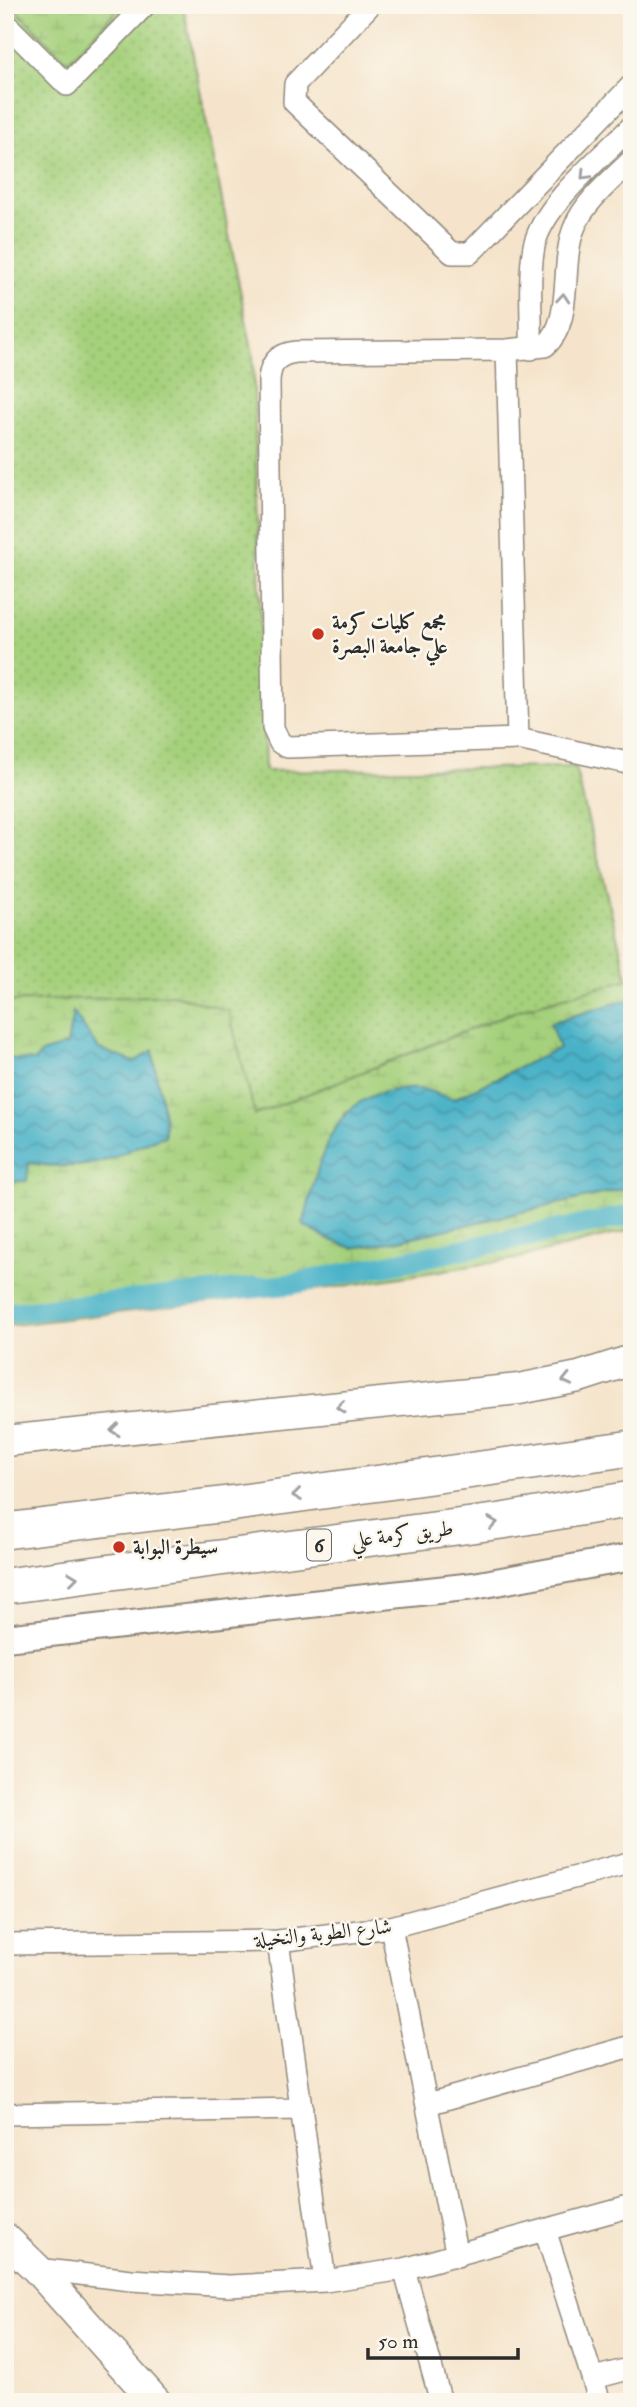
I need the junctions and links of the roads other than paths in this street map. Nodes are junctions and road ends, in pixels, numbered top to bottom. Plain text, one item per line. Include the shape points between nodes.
1 (145, 5) edge
2 (370, 5) edge
3 (5, 23) edge
4 (632, 85) edge
5 (632, 126) edge
6 (632, 160) edge
7 (518, 204) junction
8 (538, 234) junction
9 (531, 349) junction
10 (507, 350) junction
11 (518, 739) junction
12 (632, 764) edge
13 (632, 1360) edge
14 (5, 1441) edge
15 (632, 1448) edge
16 (405, 1479) junction
17 (340, 1490) junction
18 (632, 1499) edge
19 (5, 1531) edge
20 (412, 1534) junction
21 (347, 1541) junction
22 (632, 1557) edge
23 (5, 1586) edge
24 (5, 1638) edge
25 (632, 1863) edge
26 (391, 1927) junction
27 (278, 1941) junction
28 (5, 1944) edge
29 (632, 2046) edge
30 (428, 2104) junction
31 (302, 2109) junction
32 (5, 2114) edge
33 (632, 2206) edge
34 (545, 2230) junction
35 (5, 2238) edge
36 (457, 2256) junction
37 (37, 2269) junction
38 (404, 2269) junction
39 (325, 2281) junction
40 (632, 2368) edge
41 (594, 2378) junction
42 (156, 2402) edge
43 (442, 2402) edge
44 (600, 2402) edge

1 - 3 street via 67,85
2 - 7 street via 295,84 293,103 452,253 470,253
4 - 7 street
5 -> 8 street via 554,207
9 -> 6 street via 545,346 559,328 567,253 576,224
7 - 8 street
8 - 9 street via 533,257
9 - 10 street
10 - 11 street
10 - 11 street via 296,352 275,360 269,381 273,728 288,747
11 - 12 street
13 -> 14 main road via 519,1389
15 - 16 highway
16 - 17 highway
16 - 20 highway via 405,1507
17 -> 19 highway
17 - 21 highway via 349,1515
20 -> 18 highway, طريق كرمة علي / 6
20 - 21 highway, طريق كرمة علي / 6
23 -> 21 highway, طريق كرمة علي / 6
22 - 24 street via 474,1586
25 - 26 street, شارع الطوبة والنخيلة
26 - 27 street, شارع الطوبة والنخيلة
26 - 30 street
27 - 28 street, شارع الطوبة والنخيلة
27 - 31 street
29 - 30 street
30 - 36 street
31 - 32 street
31 - 39 street
33 - 34 street
34 - 36 street
34 - 41 street
35 - 37 main road
36 - 38 street
37 - 39 street via 229,2286
37 - 42 main road
38 - 39 street
38 - 43 street
40 - 41 street
41 - 44 street

